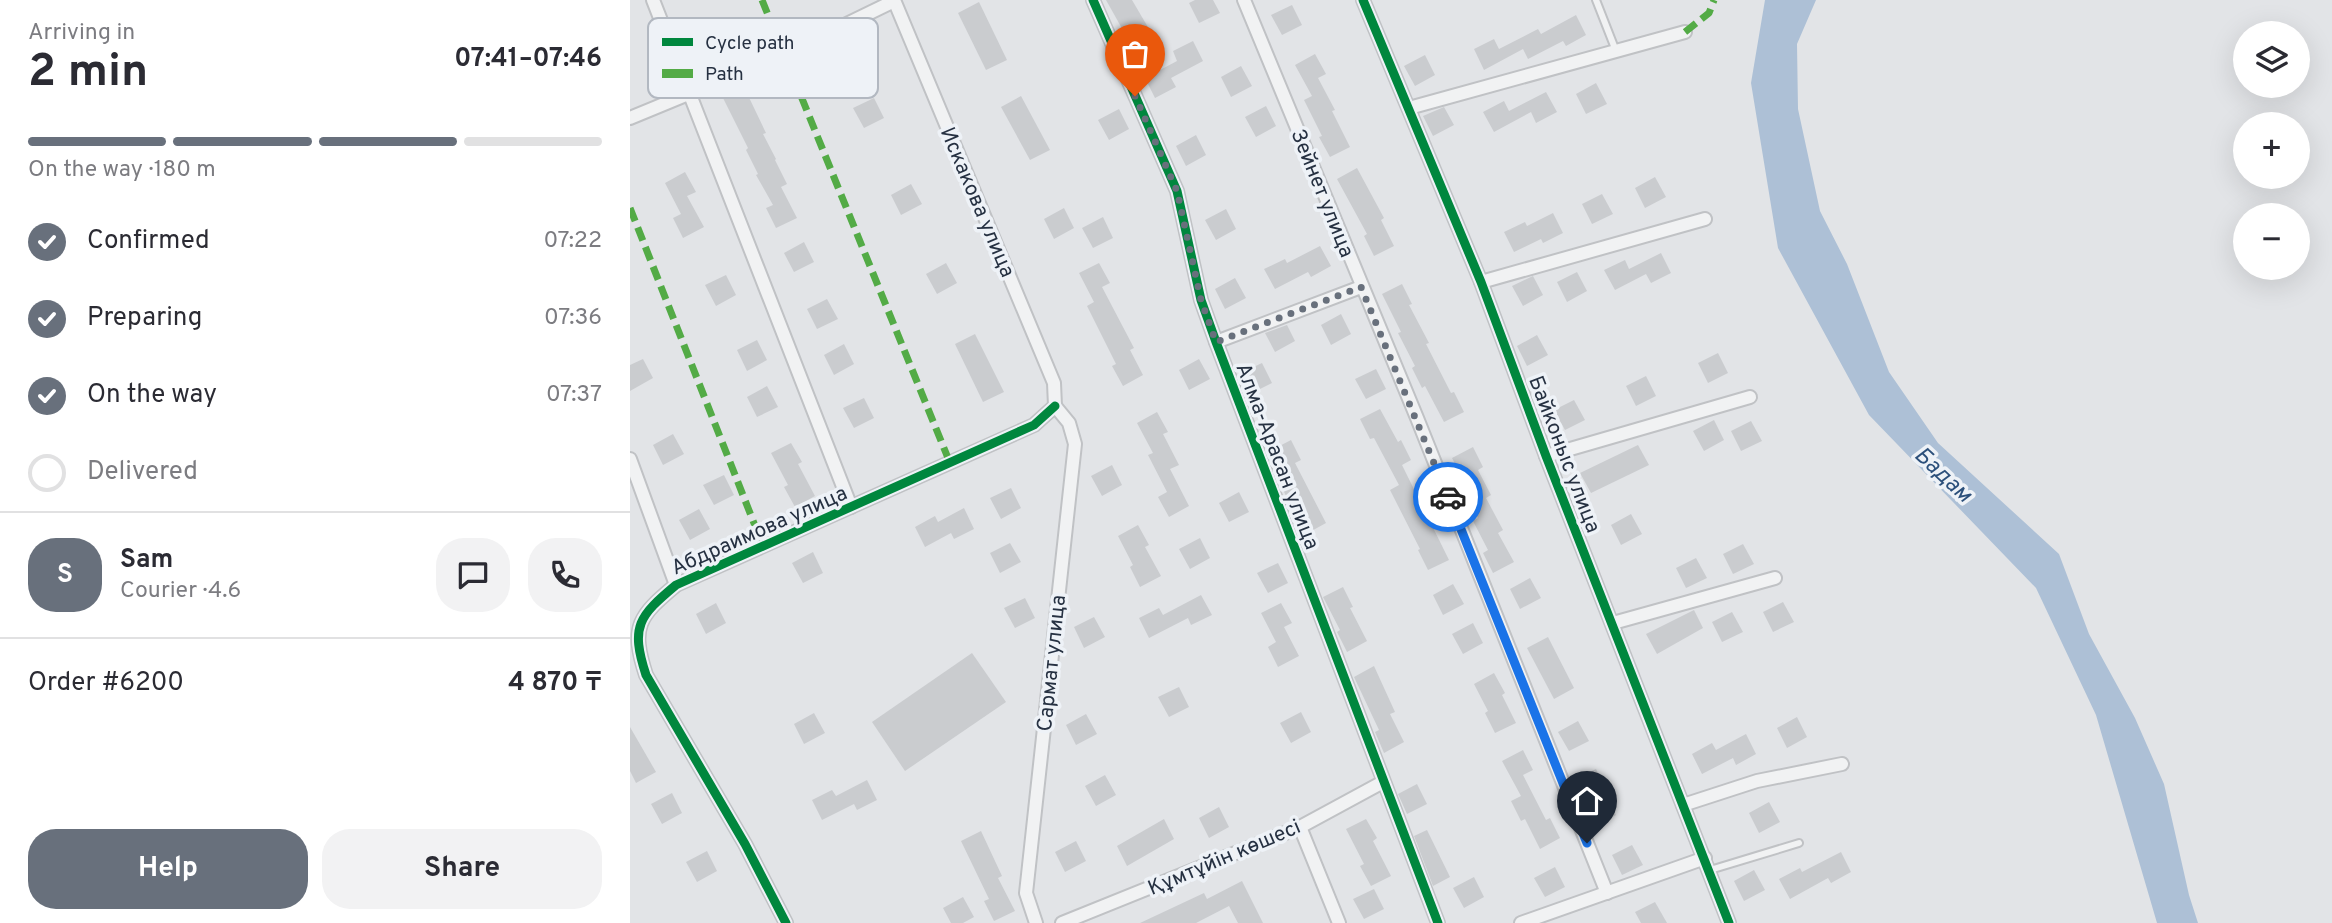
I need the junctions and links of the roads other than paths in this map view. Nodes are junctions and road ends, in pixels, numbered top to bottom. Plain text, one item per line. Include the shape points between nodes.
1 (653, 0) edge
2 (1093, 0) edge
3 (1244, 0) edge
4 (1363, 0) edge
5 (1596, 0) edge
6 (894, 1) edge
7 (660, 18) edge
8 (859, 18) edge
9 (1685, 32) dead end
10 (1616, 51) junction
11 (678, 98) edge
12 (692, 98) edge
13 (1409, 108) junction
14 (630, 118) edge
15 (1705, 219) dead end
16 (1481, 282) junction
17 (1361, 287) junction
18 (1216, 342) junction
19 (1750, 397) dead end
20 (1055, 406) junction
21 (1546, 456) junction
22 (630, 459) edge
23 (851, 507) junction
24 (1774, 579) dead end
25 (676, 584) junction
26 (1613, 623) junction
27 (634, 628) edge
28 (1842, 764) dead end
29 (1383, 782) junction
30 (1684, 804) junction
31 (1300, 827) junction
32 (1799, 843) dead end
33 (1707, 864) junction
34 (1607, 893) junction
35 (786, 923) edge
36 (1036, 923) edge
37 (1062, 923) edge
38 (1339, 923) edge
39 (1438, 923) edge
40 (1521, 923) edge
41 (1730, 923) edge

1 - 7 street
2 - 18 street, Алма-Арасан улица via 1177,191 1201,300
3 - 17 street, Зейнет улица
4 - 13 street, Байконыс улица
5 - 10 lane
6 - 8 street
6 - 20 street, Искакова улица via 1054,383
9 - 10 street
10 - 13 street
11 - 14 street
12 - 23 street
13 - 16 street, Байконыс улица
15 - 16 street
16 - 21 street, Байконыс улица
17 - 18 street
17 - 34 street, Зейнет улица
18 - 29 street, Алма-Арасан улица
19 - 21 street, Байконыс улица
20 - 23 street, Абдраимова улица via 1034,425
20 - 36 street, Сармат улица via 1069,423 1075,444 1026,893
21 - 26 street, Байконыс улица
22 - 25 street
23 - 25 street, Абдраимова улица
24 - 26 street
25 - 27 street, Абдраимова улица via 648,608
26 - 30 street, Байконыс улица
27 - 35 street, Абдраимова улица via 646,675
28 - 30 street via 1757,781
29 - 31 street, Құмтұйiн көшесі
29 - 39 street, Алма-Арасан улица
30 - 33 street, Байконыс улица
31 - 37 street, Құмтұйiн көшесі
31 - 38 street
32 - 33 lane
33 - 34 street
33 - 41 street, Байконыс улица
34 - 40 street

